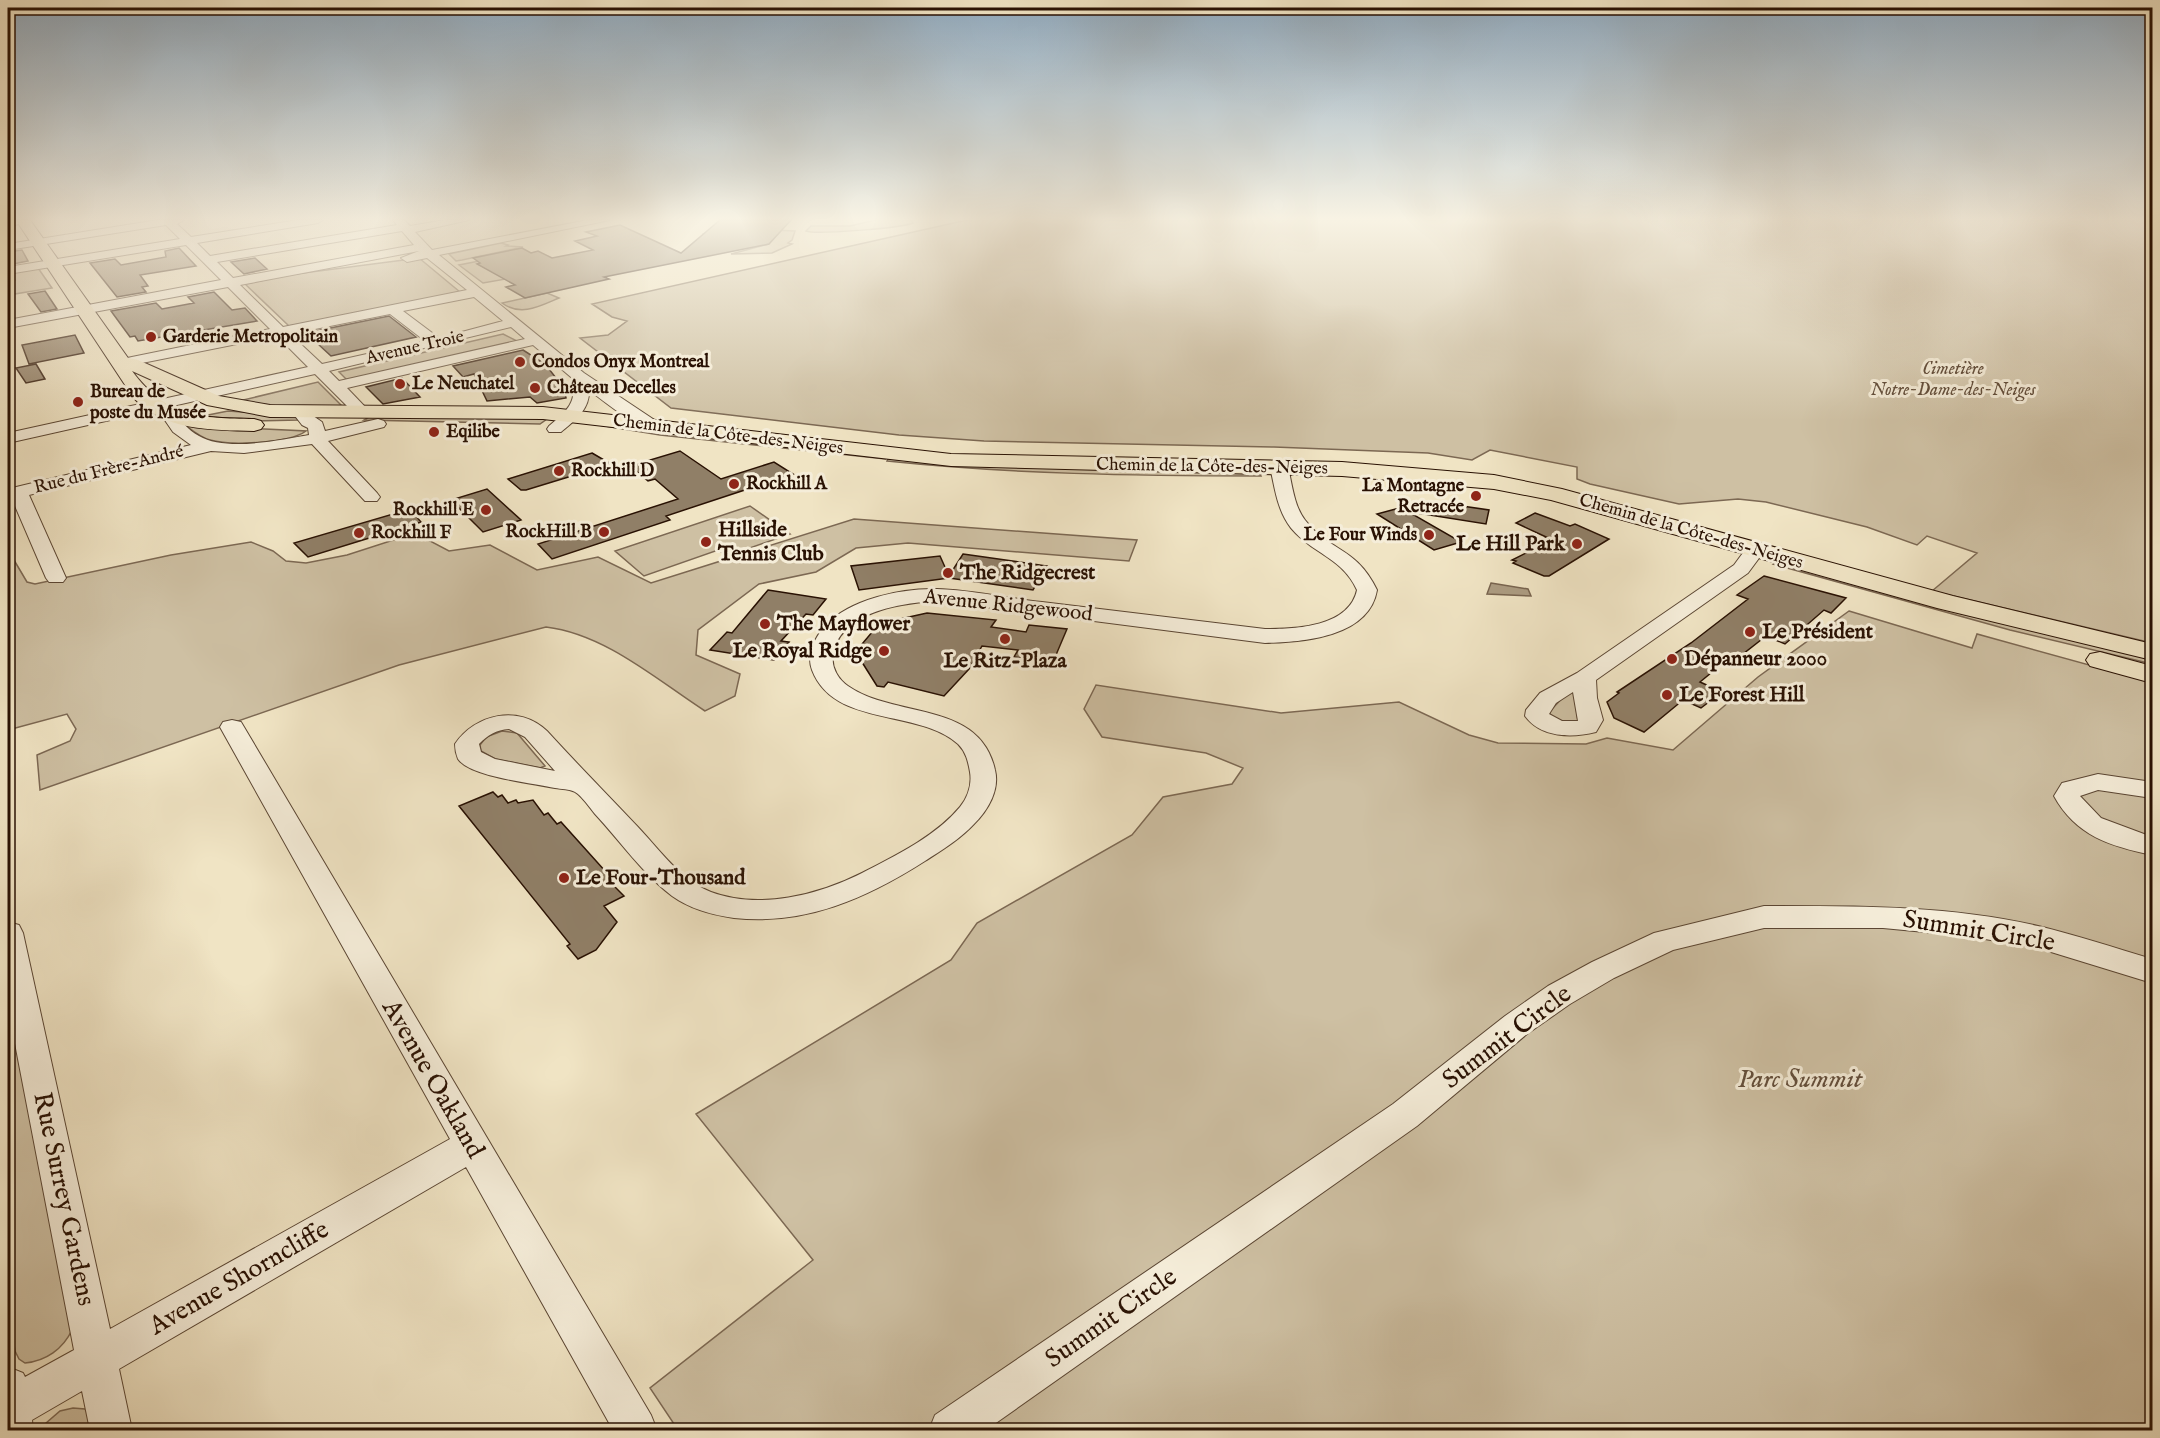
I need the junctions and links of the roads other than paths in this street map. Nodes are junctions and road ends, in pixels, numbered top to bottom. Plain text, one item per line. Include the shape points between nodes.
1 (69, 287) edge
2 (204, 287) edge
3 (241, 287) edge
4 (472, 287) edge
5 (478, 292) junction
6 (392, 309) junction
7 (85, 310) junction
8 (514, 321) junction
9 (8, 324) edge
10 (280, 331) junction
11 (537, 340) junction
12 (434, 341) junction
13 (122, 363) junction
14 (318, 368) junction
15 (579, 376) junction
16 (338, 386) junction
17 (197, 395) junction
18 (253, 409) junction
19 (164, 410) junction
20 (370, 418) junction
21 (563, 422) junction
22 (311, 425) junction
23 (654, 425) junction
24 (8, 438) edge
25 (210, 446) junction
26 (1281, 474) junction
27 (13, 493) edge
28 (370, 497) dead end
29 (1751, 555) junction
30 (56, 578) dead end
31 (2152, 652) edge
32 (2152, 675) edge
33 (1585, 678) dead end
34 (232, 726) dead end
35 (583, 784) dead end
36 (2152, 790) edge
37 (2152, 846) edge
38 (8, 933) edge
39 (2152, 971) edge
40 (14, 1004) edge
41 (470, 1146) junction
42 (97, 1359) junction
43 (9, 1409) edge
44 (111, 1431) edge
45 (636, 1431) edge
46 (950, 1431) edge

1 - 7 main road, Chemin de la Côte-des-Neiges
2 - 7 street
3 - 10 street
4 - 5 street
5 - 6 street
5 - 8 street
6 - 10 street
6 - 12 street
7 - 9 street
7 - 13 main road, Chemin de la Côte-des-Neiges
8 - 11 street
8 - 12 street
10 - 13 street
10 - 14 street
11 - 15 street
11 - 16 street, Avenue Troie
12 - 14 street
13 - 17 main road, Chemin de la Côte-des-Neiges via 132,364
13 - 19 main road, Chemin de la Côte-des-Neiges via 120,367
14 - 16 street
14 - 17 street
15 - 21 street via 583,396
15 - 23 street
16 - 20 street
17 - 18 main road, Chemin de la Côte-des-Neiges
17 - 19 street
18 - 19 street, Chemin de la Côte-des-Neiges
18 - 22 main road, Chemin de la Côte-des-Neiges
19 - 22 main road, Chemin de la Côte-des-Neiges via 250,425
19 - 24 street via 62,425
19 - 25 street, Chemin de la Côte-des-Neiges via 175,428
20 - 21 main road, Chemin de la Côte-des-Neiges
20 - 22 main road, Chemin de la Côte-des-Neiges
21 - 23 main road, Chemin de la Côte-des-Neiges
21 - 26 main road, Chemin de la Côte-des-Neiges via 974,473 1145,480
22 - 25 street, Chemin de la Côte-des-Neiges via 257,446
22 - 28 street
23 - 26 main road, Chemin de la Côte-des-Neiges via 962,461
25 - 27 street, Rue du Frère-André
26 - 29 main road, Chemin de la Côte-des-Neiges via 1503,494
26 - 35 street, Avenue Ridgewood via 1288,509 1298,524 1354,568 1365,585 1360,609 1326,629 1265,636 937,595 877,605 836,628 825,643 821,658 824,672 836,688 861,702 932,720 954,731 975,751 984,775 979,798 961,823 903,863 849,891 814,903 777,909 738,908 704,900 673,881
27 - 30 street
29 - 31 main road, Chemin de la Côte-des-Neiges
29 - 32 main road, Chemin de la Côte-des-Neiges
29 - 33 street via 1741,569
34 - 41 street, Avenue Oakland
36 - 37 street via 2098,782 2081,784 2067,796 2072,807 2092,825
38 - 40 street, Rue Surrey Gardens
39 - 46 street, Summit Circle via 2038,937 1883,917 1764,917 1665,941 1559,995 1406,1115
40 - 42 street, Rue Surrey Gardens
41 - 42 street, Avenue Shorncliffe
41 - 45 street, Avenue Oakland
42 - 43 street, Avenue Shorncliffe
42 - 44 street, Rue Surrey Gardens

